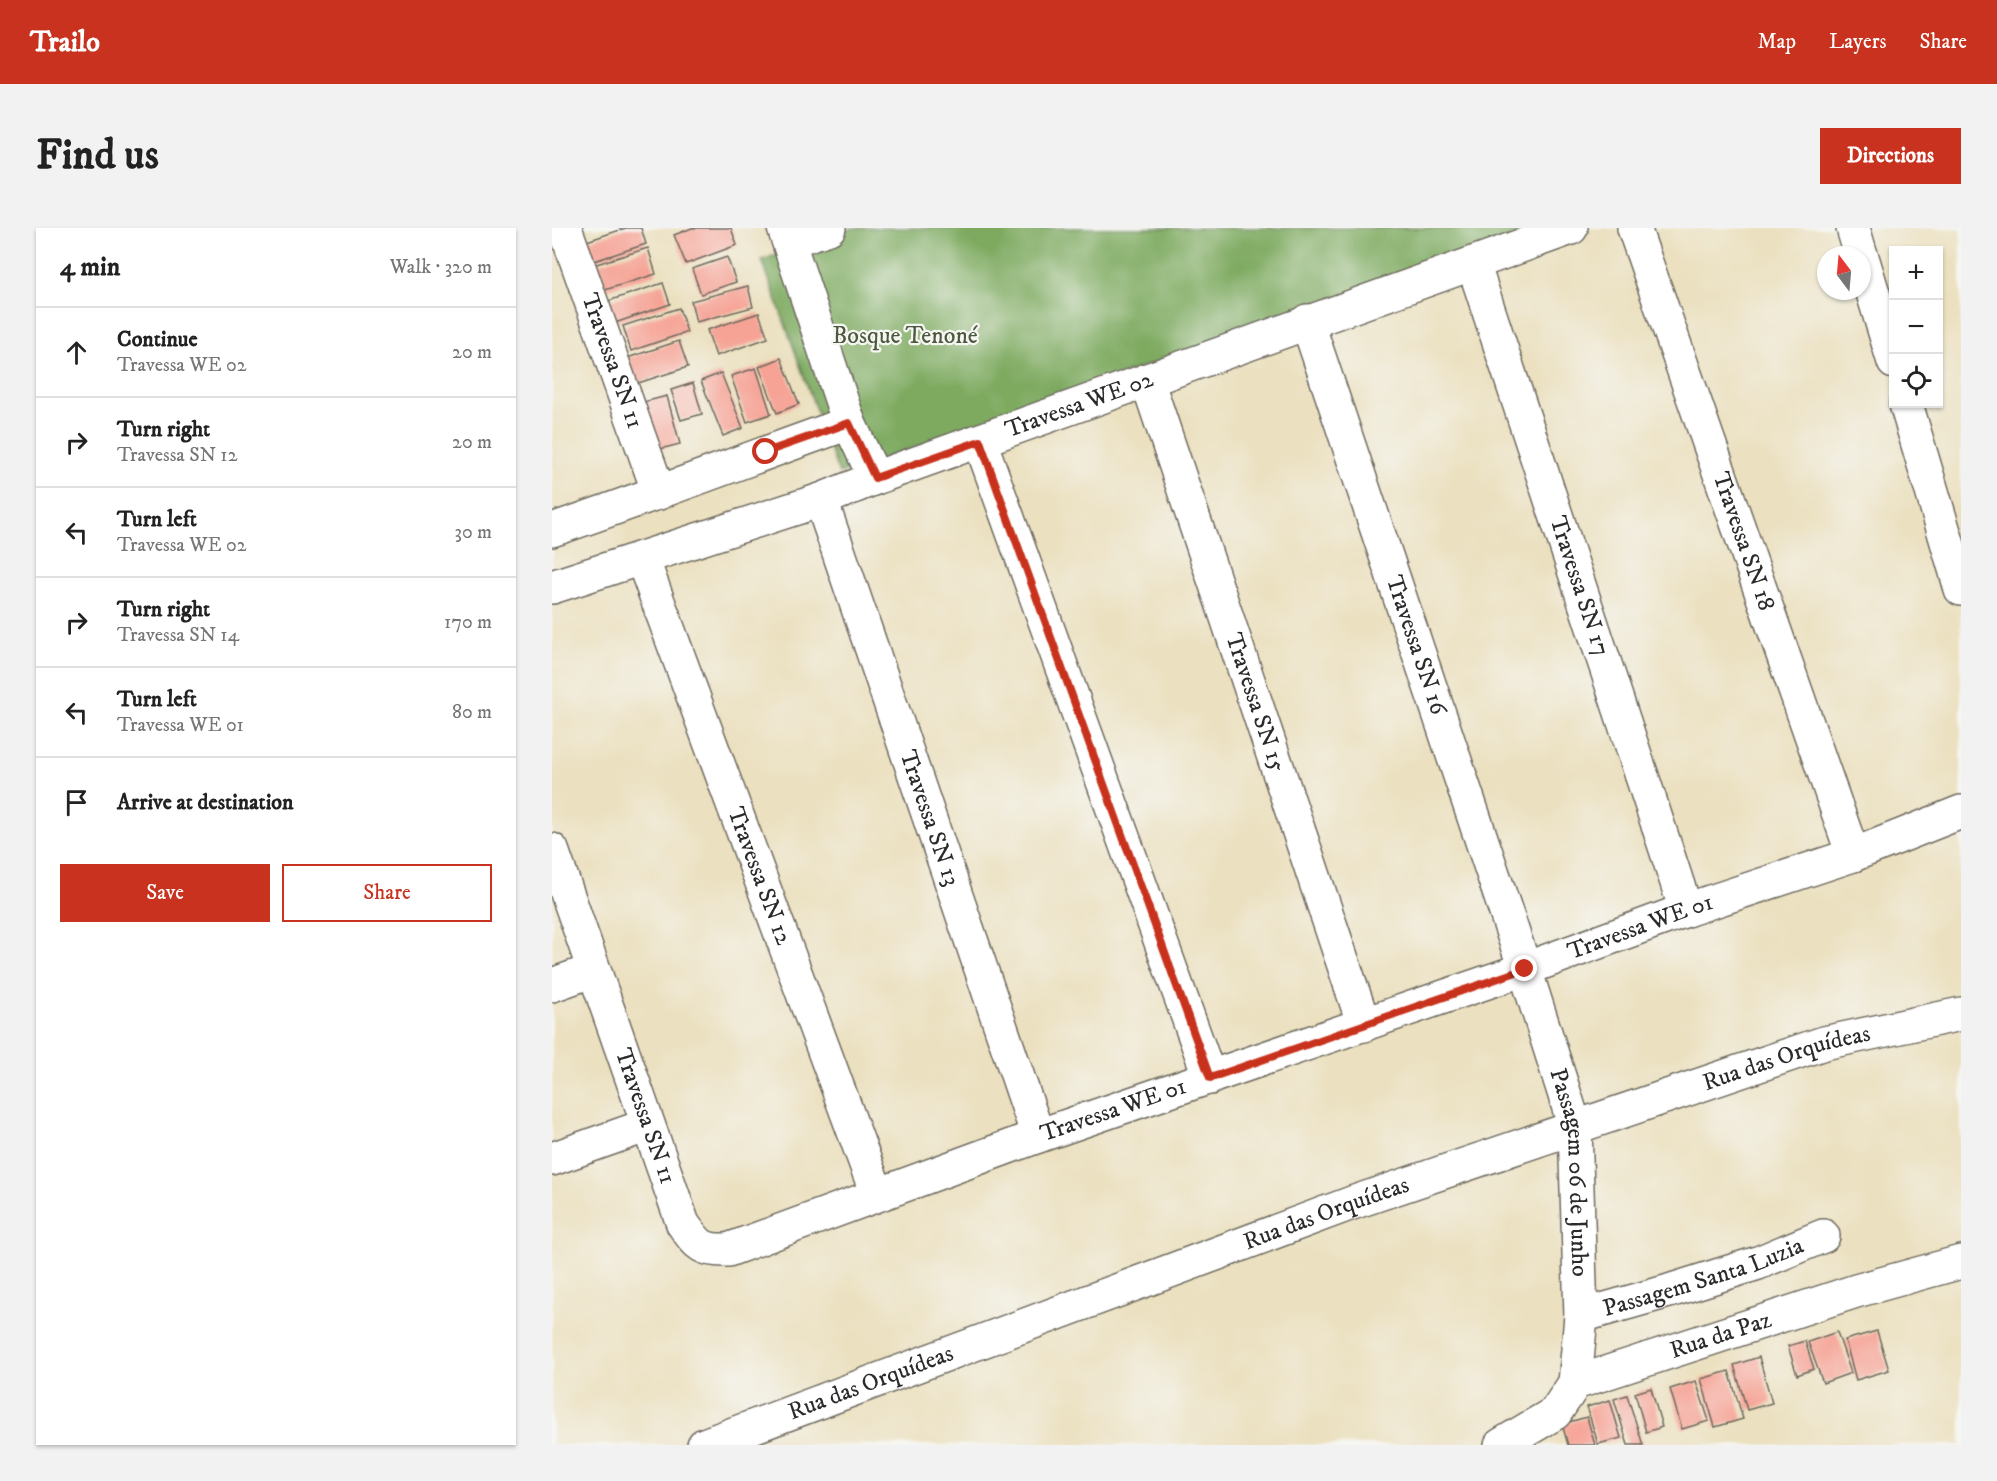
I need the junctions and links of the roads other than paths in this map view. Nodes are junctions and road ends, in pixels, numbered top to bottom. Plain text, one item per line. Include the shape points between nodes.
1 (565, 228) edge
2 (829, 228) edge
3 (1571, 228) edge
4 (1634, 228) edge
5 (1853, 228) edge
6 (787, 235) edge
7 (1859, 246) edge
8 (1473, 262) junction
9 (1871, 287) edge
10 (1307, 321) junction
11 (1891, 354) edge
12 (1147, 381) junction
13 (1907, 408) edge
14 (849, 423) junction
15 (980, 441) junction
16 (875, 478) junction
17 (659, 493) junction
18 (821, 500) junction
19 (552, 530) edge
20 (642, 558) junction
21 (552, 587) edge
22 (1961, 589) edge
23 (1961, 812) edge
24 (552, 850) edge
25 (1853, 855) junction
26 (1686, 910) junction
27 (1525, 969) junction
28 (594, 970) junction
29 (552, 985) edge
30 (1961, 1014) edge
31 (1364, 1025) junction
32 (1210, 1078) junction
33 (648, 1125) junction
34 (1575, 1127) junction
35 (1038, 1136) junction
36 (552, 1159) edge
37 (877, 1194) junction
38 (1823, 1236) dead end
39 (710, 1251) joint
40 (1961, 1262) edge
41 (1581, 1316) junction
42 (1575, 1383) junction
43 (704, 1445) edge
44 (1501, 1445) edge

1 - 17 street, Travessa SN 11
2 - 6 street
3 - 8 street, Travessa WE 02
4 - 25 street, Travessa SN 18
5 - 7 street
6 - 14 street
8 - 10 street, Travessa WE 02
8 - 26 street, Travessa SN 17
9 - 11 street
10 - 12 street, Travessa WE 02
10 - 27 street, Travessa SN 16
12 - 15 street, Travessa WE 02
12 - 31 street, Travessa SN 15
13 - 22 street
14 - 16 street
14 - 17 street
15 - 16 street, Travessa WE 02
15 - 32 street
16 - 18 street, Travessa WE 02
17 - 19 street
18 - 20 street, Travessa WE 02
18 - 35 street, Travessa SN 13
20 - 21 street, Travessa WE 02
20 - 37 street, Travessa SN 12
23 - 25 street, Travessa WE 01
24 - 28 street, Travessa SN 11
25 - 26 street, Travessa WE 01
26 - 27 street, Travessa WE 01
27 - 31 street, Travessa WE 01
27 - 34 street, Passagem 06 de Junho
28 - 29 street
28 - 33 street, Travessa SN 11
30 - 34 street, Rua das Orquídeas via 1824,1043
31 - 32 street, Travessa WE 01
32 - 35 street, Travessa WE 01
33 - 36 street
33 - 39 street, Travessa SN 11 via 683,1224 695,1241
34 - 41 street, Passagem 06 de Junho
34 - 43 street, Rua das Orquídeas via 1352,1203
35 - 37 street, Travessa WE 01
37 - 39 street, Travessa WE 01 via 728,1250
38 - 41 street, Passagem Santa Luzia via 1758,1263
40 - 42 street, Rua da Paz via 1856,1290
41 - 42 street, Passagem 06 de Junho
42 - 44 street via 1555,1413

